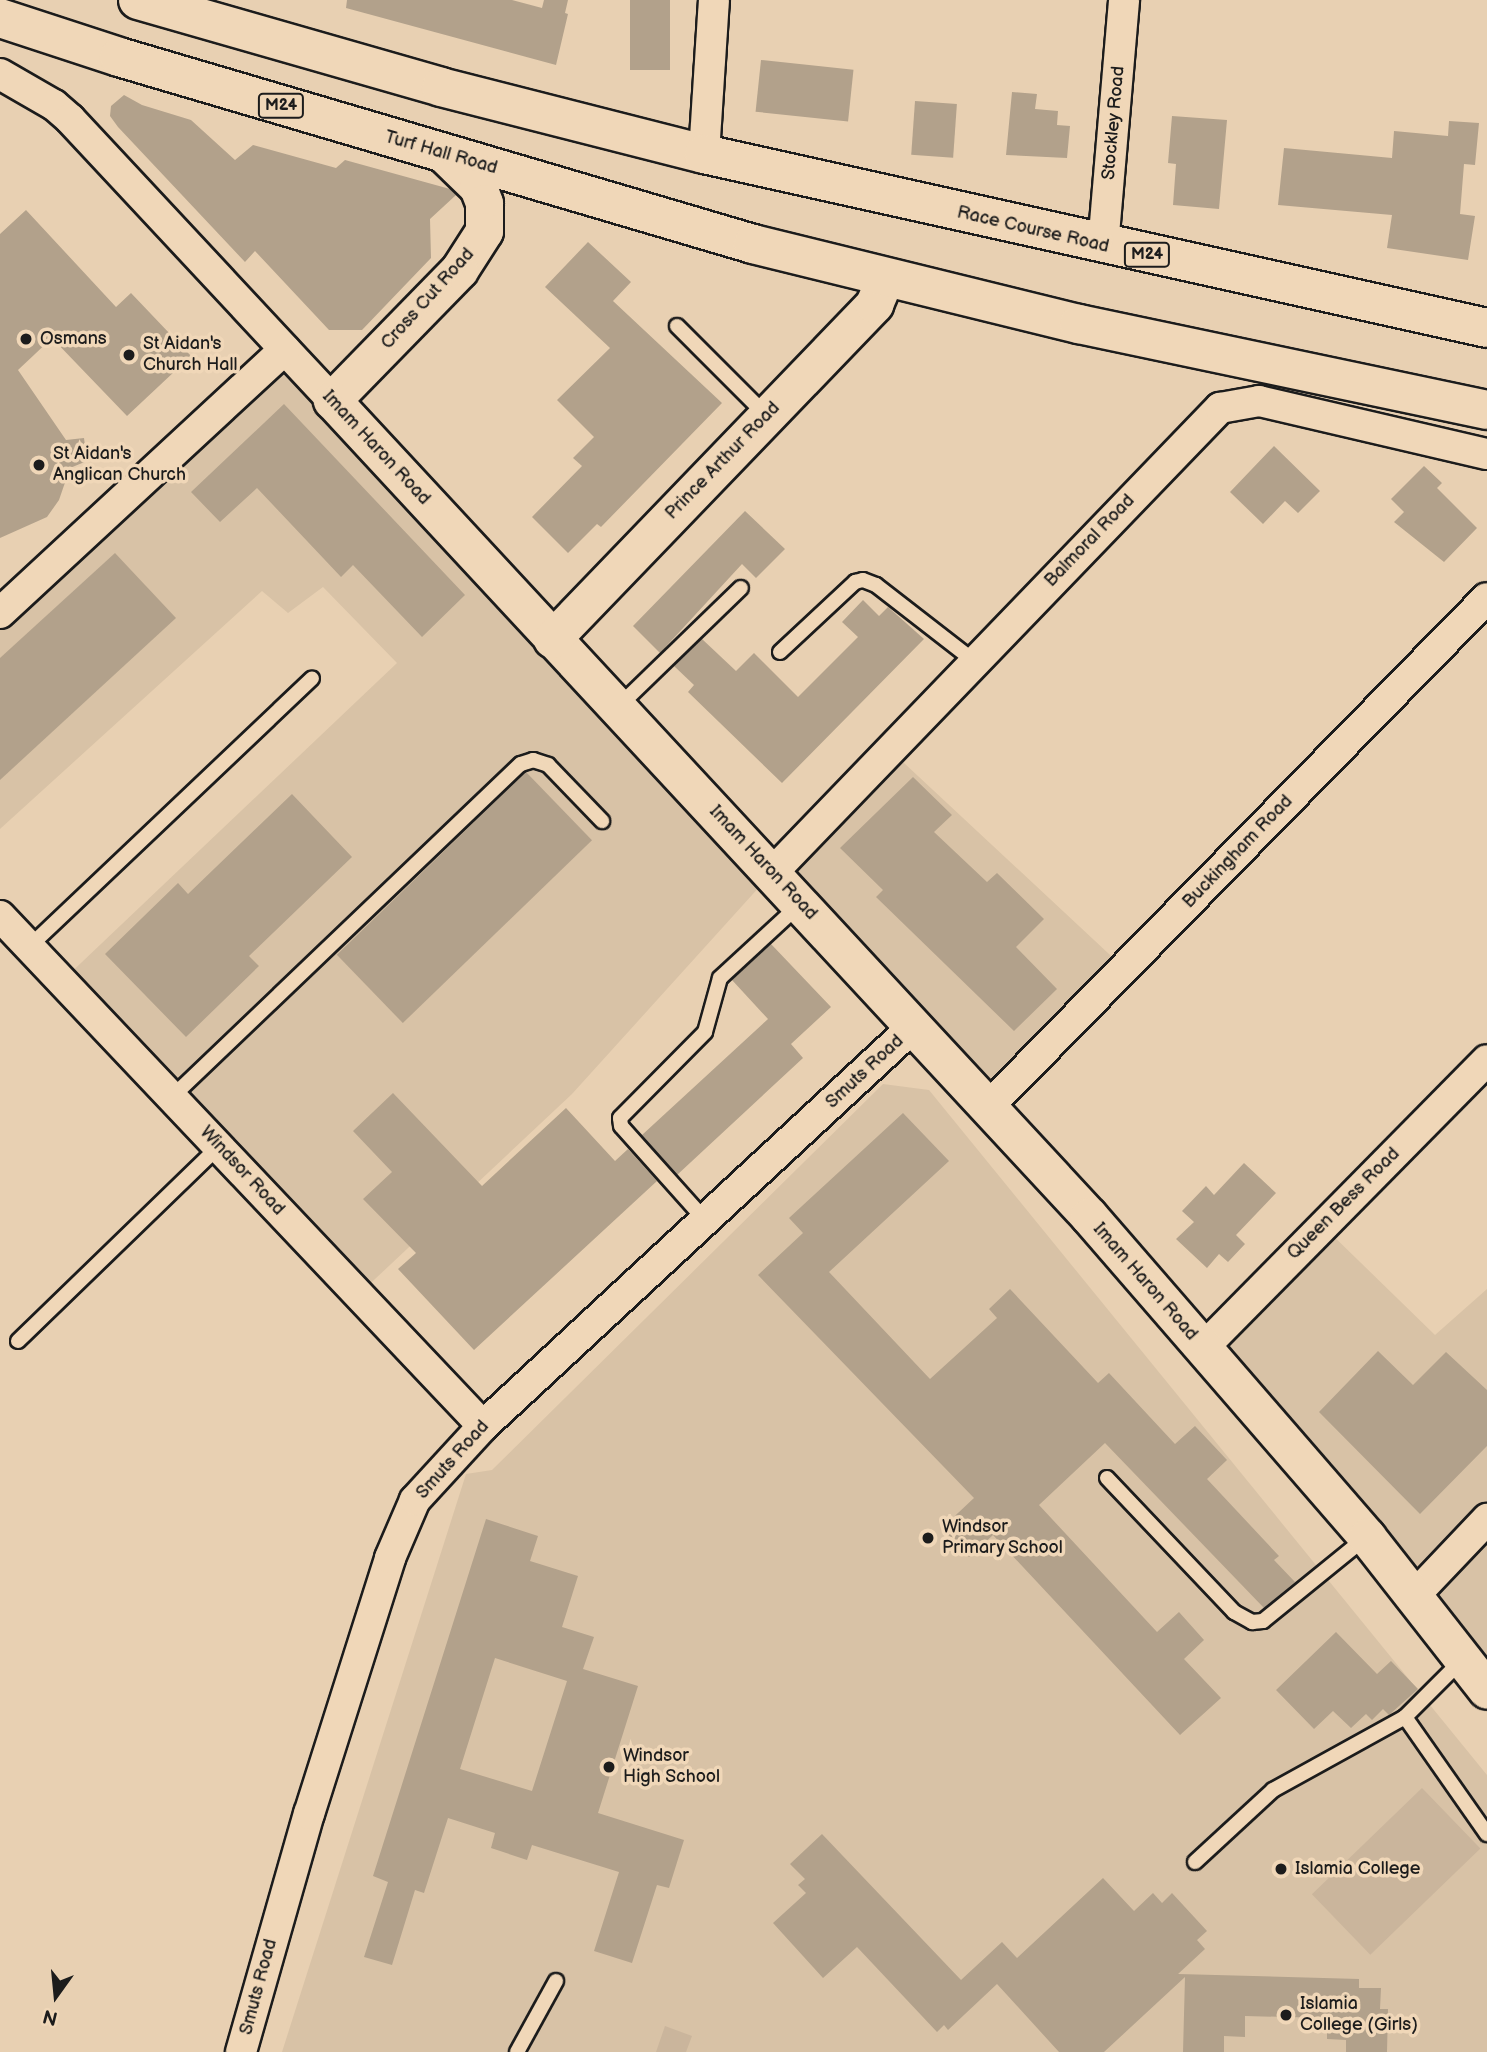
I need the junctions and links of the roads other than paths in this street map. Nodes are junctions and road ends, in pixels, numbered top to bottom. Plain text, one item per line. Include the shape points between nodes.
1 (139, 0) edge
2 (714, 0) edge
3 (1124, 0) edge
4 (0, 18) edge
5 (0, 74) edge
6 (444, 154) junction
7 (704, 154) junction
8 (1103, 246) junction
9 (885, 278) junction
10 (677, 326) dead end
11 (1487, 328) edge
12 (285, 349) junction
13 (332, 400) junction
14 (1487, 410) edge
15 (767, 416) junction
16 (1487, 454) edge
17 (741, 588) dead end
18 (1487, 598) edge
19 (0, 613) edge
20 (552, 639) junction
21 (780, 652) dead end
22 (974, 661) junction
23 (312, 678) dead end
24 (617, 708) junction
25 (602, 821) dead end
26 (772, 873) junction
27 (801, 904) junction
28 (0, 916) edge
29 (29, 947) junction
30 (914, 1026) junction
31 (1487, 1060) edge
32 (172, 1097) junction
33 (989, 1106) junction
34 (219, 1146) junction
35 (707, 1222) junction
36 (18, 1341) dead end
37 (1203, 1349) junction
38 (483, 1426) junction
39 (1107, 1478) dead end
40 (1487, 1519) edge
41 (1367, 1537) junction
42 (1415, 1595) junction
43 (1463, 1659) junction
44 (1487, 1690) edge
45 (1405, 1717) junction
46 (1487, 1835) edge
47 (1195, 1862) dead end
48 (556, 1981) dead end
49 (241, 2052) edge
50 (517, 2052) edge

1 - 7 main road, M24 via 441,87
2 - 7 street
3 - 8 street, Stockley Road
4 - 6 main road, Turf Hall Road / M24
5 - 12 street, Imam Haron Road via 70,119
6 - 9 main road, Turf Hall Road / M24
6 - 13 street, Cross Cut Road via 478,187 484,203 484,231 459,270
7 - 8 main road, Race Course Road / M24
8 - 11 main road, Race Course Road / M24
9 - 14 main road, M24
9 - 15 street, Prince Arthur Road via 874,304
10 - 15 lane
12 - 13 street, Imam Haron Road
12 - 19 street
13 - 20 street, Imam Haron Road
15 - 20 street, Prince Arthur Road
16 - 22 street, Balmoral Road via 1259,401 1220,408
17 - 24 lane
18 - 33 street, Buckingham Road
20 - 24 street, Imam Haron Road
21 - 22 lane via 855,582 863,580 876,585
22 - 26 street, Balmoral Road
23 - 29 lane
24 - 26 street, Imam Haron Road
25 - 32 lane via 548,765 533,760 522,764
26 - 27 street, Imam Haron Road
27 - 30 street, Imam Haron Road
27 - 35 lane via 720,978 705,1032 620,1118 621,1126
28 - 29 street, Windsor Road
29 - 32 street, Windsor Road
30 - 33 street, Imam Haron Road
30 - 35 street, Smuts Road
31 - 37 street, Queen Bess Road
32 - 34 street, Windsor Road
33 - 37 street, Imam Haron Road
34 - 36 lane
34 - 38 street, Windsor Road
35 - 38 street, Smuts Road
37 - 41 street, Imam Haron Road
38 - 49 street, Smuts Road via 415,1500 390,1558 309,1814
39 - 41 lane via 1234,1612 1252,1622 1264,1621
40 - 42 street
41 - 42 street, Imam Haron Road
42 - 43 street, Imam Haron Road
43 - 44 street, Imam Haron Road
43 - 45 lane
45 - 46 lane
45 - 47 lane via 1273,1790
48 - 50 lane

